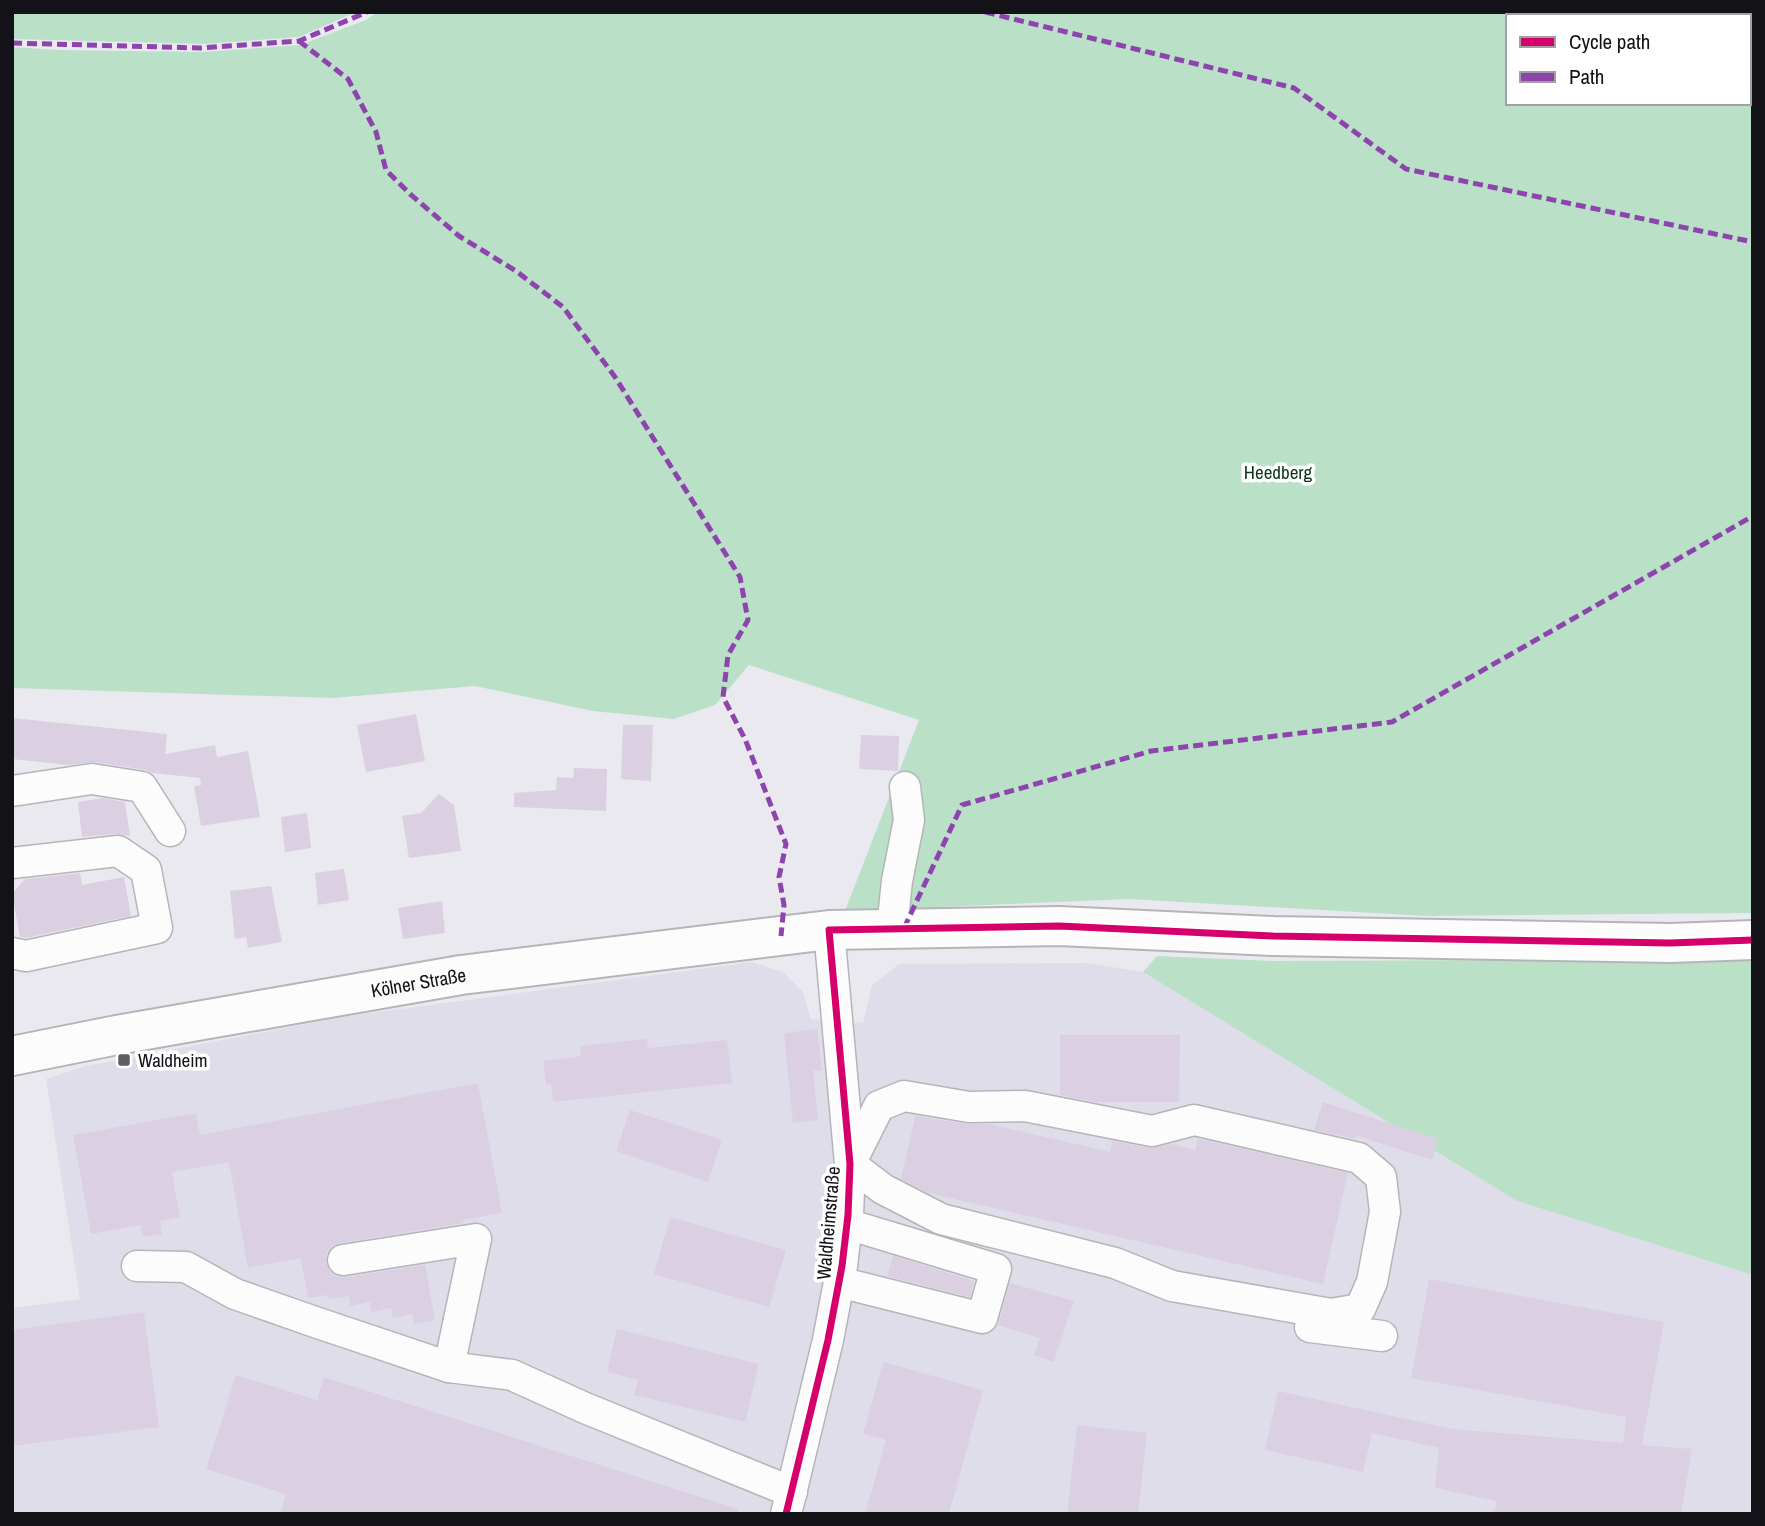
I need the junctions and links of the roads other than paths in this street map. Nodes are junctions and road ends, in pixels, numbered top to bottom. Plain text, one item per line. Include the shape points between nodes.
1 (905, 787) dead end
2 (12, 792) edge
3 (170, 831) dead end
4 (12, 863) edge
5 (892, 928) junction
6 (828, 930) junction
7 (1753, 940) edge
8 (12, 953) edge
9 (12, 1056) edge
10 (850, 1164) junction
11 (847, 1224) junction
12 (343, 1260) dead end
13 (137, 1266) dead end
14 (839, 1282) junction
15 (1207, 1293) junction
16 (1382, 1336) dead end
17 (449, 1367) junction
18 (789, 1503) edge

1 - 5 street via 909,820
2 - 3 street via 92,779 142,787
4 - 8 street via 118,851 146,870 157,928 26,956
5 - 6 main road, Kölner Straße
5 - 7 main road, Kölner Straße via 1059,926 1286,936 1670,943
6 - 9 main road, Kölner Straße via 449,977
6 - 10 street, Waldheimstraße
10 - 11 street, Waldheimstraße
10 - 15 street via 883,1189 941,1219 1115,1263 1172,1286
10 - 15 street via 878,1106 904,1096 969,1107 1025,1106 1152,1131 1194,1120 1359,1158 1381,1177 1385,1212 1372,1282 1360,1309 1332,1314
11 - 14 street, Waldheimstraße
11 - 14 street via 996,1269 982,1318
12 - 17 street via 476,1239
13 - 17 street via 186,1267 235,1294
14 - 18 street, Waldheimstraße
15 - 16 street via 1211,1314
17 - 18 street via 512,1375

